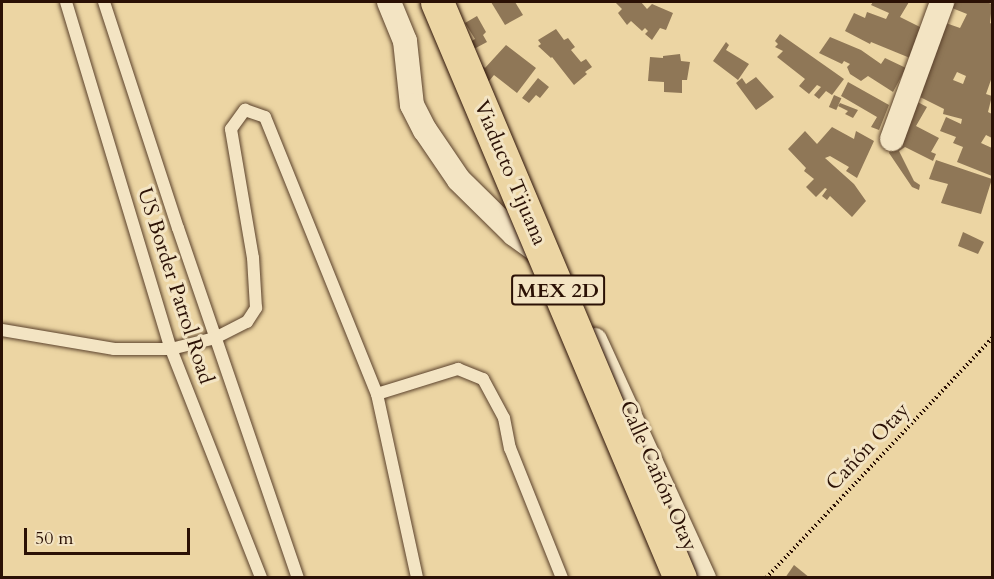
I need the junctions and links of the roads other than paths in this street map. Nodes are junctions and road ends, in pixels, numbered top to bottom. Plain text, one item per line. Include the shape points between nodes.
1 (66, 2) edge
2 (104, 2) edge
3 (389, 2) edge
4 (413, 2) edge
5 (437, 2) edge
6 (942, 2) edge
7 (892, 139) dead end
8 (2, 330) edge
9 (215, 338) junction
10 (171, 349) junction
11 (377, 394) junction
12 (261, 578) edge
13 (298, 578) edge
14 (417, 578) edge
15 (562, 578) edge
16 (656, 578) edge
17 (680, 578) edge
18 (704, 578) edge

1 - 10 lane, US Border Patrol Road
2 - 9 lane
3 - 18 street, Calle Cañón Otay via 405,42 412,105 425,130 459,180 514,234 557,266 613,374
4 - 16 highway, Viaducto Tijuana / MEX 2D
5 - 17 highway, Viaducto Tijuana / MEX 2D, bridge
6 - 7 street
8 - 10 lane via 114,349
9 - 10 lane
9 - 11 lane via 247,322 256,308 253,258 231,129 245,110 265,117
9 - 13 lane
10 - 12 lane, US Border Patrol Road
11 - 14 lane
11 - 15 lane via 458,369 483,379 504,418 510,448

